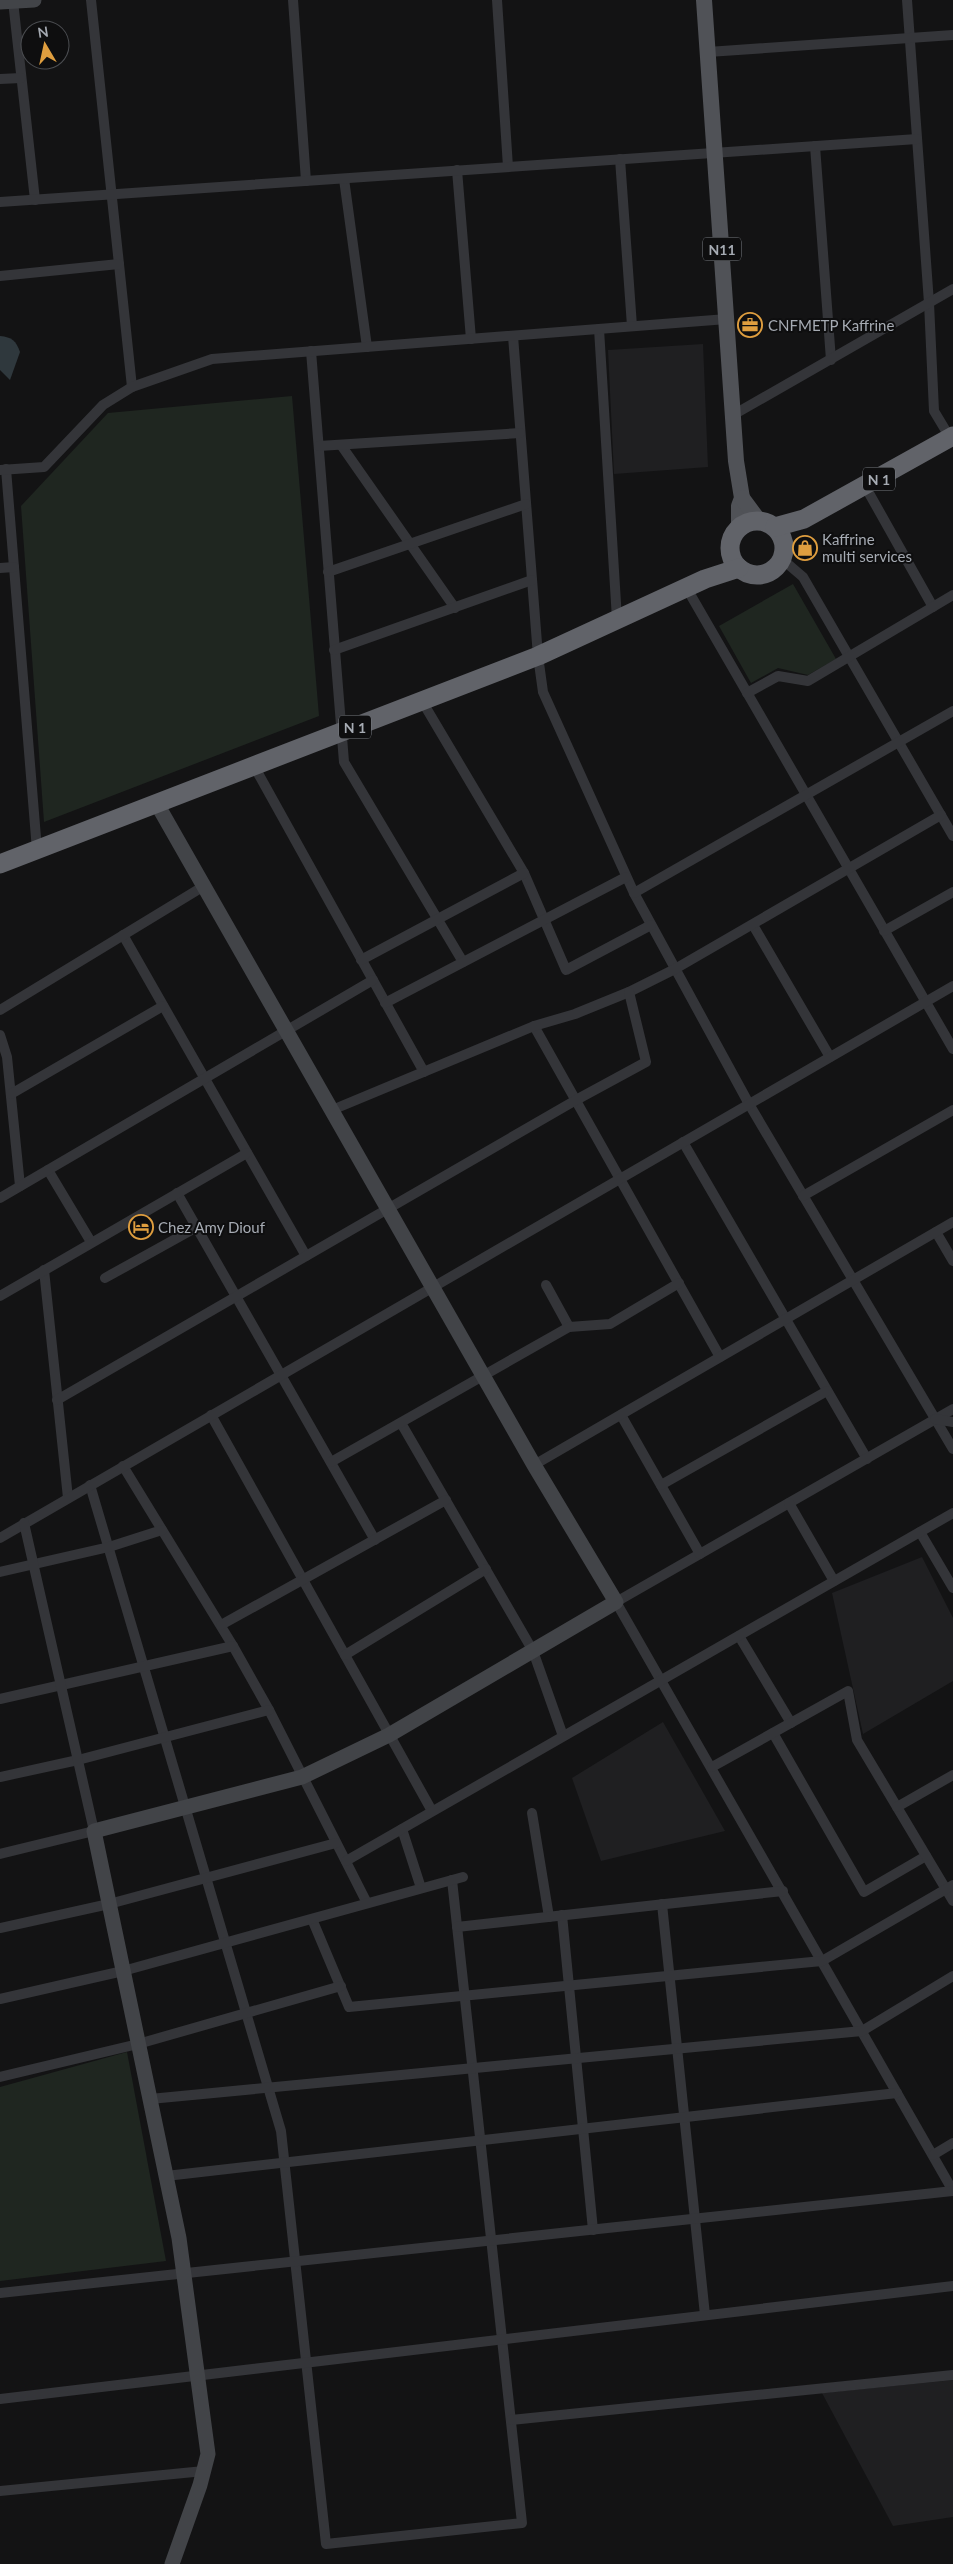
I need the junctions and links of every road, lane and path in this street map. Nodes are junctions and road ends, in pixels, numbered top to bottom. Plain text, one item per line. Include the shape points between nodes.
1 (34, 0) edge
2 (91, 0) edge
3 (293, 0) edge
4 (497, 0) edge
5 (704, 0) edge
6 (907, 0) edge
7 (6, 1) edge
8 (953, 35) edge
9 (910, 38) junction
10 (708, 52) junction
11 (21, 78) junction
12 (0, 80) edge
13 (917, 139) junction
14 (815, 146) junction
15 (715, 153) junction
16 (620, 159) junction
17 (508, 167) junction
18 (457, 170) junction
19 (344, 178) junction
20 (306, 181) junction
21 (112, 194) junction
22 (35, 200) junction
23 (0, 202) edge
24 (119, 264) junction
25 (0, 276) edge
26 (953, 289) edge
27 (929, 303) junction
28 (726, 319) junction
29 (632, 326) junction
30 (599, 329) junction
31 (513, 336) junction
32 (471, 339) junction
33 (367, 347) junction
34 (311, 352) junction
35 (831, 360) junction
36 (132, 387) junction
37 (733, 415) junction
38 (520, 433) junction
39 (952, 439) edge
40 (340, 445) junction
41 (319, 446) junction
42 (3, 470) edge
43 (865, 486) junction
44 (742, 498) junction
45 (526, 504) junction
46 (735, 537) junction
47 (775, 537) junction
48 (410, 544) junction
49 (14, 567) junction
50 (0, 568) edge
51 (739, 568) junction
52 (328, 572) junction
53 (705, 579) junction
54 (532, 580) junction
55 (686, 588) junction
56 (953, 595) edge
57 (933, 607) junction
58 (455, 608) junction
59 (617, 620) junction
60 (334, 650) junction
61 (538, 656) junction
62 (849, 656) junction
63 (747, 693) junction
64 (422, 701) junction
65 (953, 710) edge
66 (342, 732) junction
67 (899, 742) junction
68 (254, 766) junction
69 (806, 795) junction
70 (157, 804) junction
71 (941, 815) junction
72 (953, 836) edge
73 (37, 850) junction
74 (0, 864) edge
75 (849, 869) junction
76 (524, 873) junction
77 (626, 877) junction
78 (204, 886) junction
79 (953, 892) edge
80 (634, 893) junction
81 (438, 919) junction
82 (544, 920) junction
83 (753, 924) junction
84 (651, 925) junction
85 (884, 931) junction
86 (123, 935) junction
87 (361, 960) junction
88 (464, 962) junction
89 (675, 969) junction
90 (372, 980) junction
91 (953, 986) edge
92 (630, 992) junction
93 (925, 1002) junction
94 (385, 1003) junction
95 (163, 1006) junction
96 (0, 1010) edge
97 (534, 1026) junction
98 (286, 1030) junction
99 (0, 1035) edge
100 (953, 1049) edge
101 (4, 1057) edge
102 (830, 1057) junction
103 (424, 1072) junction
104 (205, 1078) junction
105 (11, 1094) junction
106 (576, 1100) junction
107 (749, 1104) junction
108 (332, 1110) junction
109 (953, 1110) edge
110 (683, 1142) junction
111 (247, 1153) junction
112 (48, 1170) junction
113 (620, 1178) junction
114 (20, 1186) junction
115 (178, 1193) junction
116 (803, 1196) junction
117 (0, 1198) edge
118 (388, 1209) junction
119 (953, 1222) edge
120 (197, 1227) junction
121 (936, 1232) junction
122 (91, 1242) junction
123 (306, 1256) junction
124 (953, 1261) edge
125 (44, 1270) junction
126 (104, 1278) dead end
127 (853, 1280) junction
128 (678, 1283) junction
129 (546, 1285) dead end
130 (433, 1287) junction
131 (0, 1296) edge
132 (236, 1296) junction
133 (786, 1320) junction
134 (569, 1327) junction
135 (720, 1357) junction
136 (281, 1375) junction
137 (484, 1376) junction
138 (827, 1391) junction
139 (57, 1400) junction
140 (953, 1409) edge
141 (211, 1415) junction
142 (621, 1415) junction
143 (935, 1419) junction
144 (401, 1422) junction
145 (953, 1422) edge
146 (953, 1449) edge
147 (867, 1459) junction
148 (331, 1462) junction
149 (534, 1465) junction
150 (123, 1466) junction
151 (90, 1485) junction
152 (661, 1485) junction
153 (68, 1498) junction
154 (446, 1500) junction
155 (789, 1503) junction
156 (953, 1513) edge
157 (24, 1523) junction
158 (162, 1530) junction
159 (920, 1532) junction
160 (0, 1538) edge
161 (375, 1540) junction
162 (109, 1547) junction
163 (700, 1554) junction
164 (34, 1564) junction
165 (486, 1569) junction
166 (0, 1572) edge
167 (303, 1580) junction
168 (834, 1581) junction
169 (953, 1588) edge
170 (616, 1602) junction
171 (221, 1625) junction
172 (739, 1636) junction
173 (233, 1646) junction
174 (533, 1651) junction
175 (345, 1655) junction
176 (144, 1666) junction
177 (662, 1680) junction
178 (61, 1685) junction
179 (0, 1699) edge
180 (269, 1710) junction
181 (791, 1723) junction
182 (773, 1733) junction
183 (389, 1735) junction
184 (563, 1736) junction
185 (165, 1737) junction
186 (78, 1760) junction
187 (712, 1767) junction
188 (953, 1775) edge
189 (0, 1777) edge
190 (302, 1777) junction
191 (185, 1807) junction
192 (897, 1807) junction
193 (432, 1811) junction
194 (532, 1812) dead end
195 (402, 1829) junction
196 (94, 1831) junction
197 (336, 1843) junction
198 (0, 1854) edge
199 (926, 1856) junction
200 (346, 1861) junction
201 (463, 1876) dead end
202 (206, 1878) junction
203 (452, 1880) junction
204 (420, 1888) junction
205 (949, 1888) edge
206 (782, 1891) junction
207 (953, 1901) edge
208 (367, 1903) junction
209 (109, 1904) junction
210 (662, 1904) junction
211 (562, 1916) junction
212 (549, 1917) junction
213 (312, 1918) junction
214 (457, 1927) junction
215 (0, 1928) edge
216 (225, 1943) junction
217 (822, 1961) junction
218 (123, 1971) junction
219 (670, 1976) junction
220 (953, 1976) edge
221 (341, 1986) junction
222 (568, 1986) junction
223 (464, 1996) junction
224 (0, 1999) edge
225 (246, 2013) junction
226 (862, 2031) junction
227 (138, 2044) junction
228 (678, 2048) junction
229 (576, 2058) junction
230 (472, 2068) junction
231 (0, 2077) edge
232 (268, 2088) junction
233 (897, 2093) junction
234 (150, 2100) junction
235 (685, 2117) junction
236 (583, 2128) junction
237 (480, 2140) junction
238 (953, 2143) edge
239 (932, 2155) junction
240 (284, 2162) junction
241 (166, 2176) junction
242 (953, 2191) edge
243 (695, 2219) junction
244 (593, 2230) junction
245 (491, 2241) junction
246 (295, 2262) junction
247 (184, 2274) junction
248 (953, 2286) edge
249 (0, 2294) edge
250 (706, 2315) junction
251 (502, 2339) junction
252 (306, 2363) junction
253 (953, 2375) edge
254 (197, 2376) junction
255 (0, 2399) edge
256 (511, 2420) junction
257 (204, 2471) junction
258 (0, 2491) edge
259 (172, 2564) edge

1 - 7 main road
2 - 21 street
3 - 20 street
4 - 17 street
5 - 10 main road, N11
6 - 9 street
7 - 11 street
8 - 9 street
9 - 10 street
9 - 13 street
10 - 15 main road, N11
11 - 12 street
11 - 22 street
13 - 14 street
13 - 27 street
14 - 15 street
14 - 35 street
15 - 16 street
15 - 28 main road, N11
16 - 17 street
16 - 29 street
17 - 18 street
18 - 19 street
18 - 32 street
19 - 20 street
19 - 33 street
20 - 21 street
21 - 22 street
21 - 24 street
22 - 23 street
24 - 25 street
24 - 36 street
26 - 27 street
27 - 35 street
27 - 39 street via 934,411
28 - 29 street
28 - 37 main road, N11
29 - 30 street
30 - 31 street
30 - 59 street
31 - 32 street
31 - 38 street
32 - 33 street
33 - 34 street
34 - 36 street via 212,359
34 - 41 street
35 - 37 street
36 - 42 street via 103,405 44,467
37 - 44 main road, N11
38 - 40 street
38 - 45 street
39 - 43 highway, N 1
40 - 41 street
40 - 48 street
41 - 52 street
42 - 49 street
43 - 47 highway, N 1
43 - 57 street
44 - 46 main road
44 - 47 main road
45 - 48 street
45 - 54 street
46 - 47 highway via 752,521
46 - 51 highway via 734,561
46 - 53 highway, N 1
47 - 51 highway via 771,571 763,574
47 - 62 street via 803,577
48 - 52 street
48 - 58 street
49 - 50 street
49 - 73 street
51 - 53 highway, N 1
52 - 60 street
53 - 55 highway, N 1
54 - 58 street
54 - 61 street
55 - 59 highway, N 1
55 - 63 street
56 - 57 street
57 - 62 street
58 - 60 street
59 - 61 highway, N 1
60 - 66 street
61 - 64 highway, N 1
61 - 77 street via 543,692
62 - 63 street via 808,681 778,676
62 - 67 street
63 - 69 street
64 - 66 highway, N 1
64 - 76 street
65 - 67 street
66 - 68 highway, N 1
66 - 81 street via 344,762
67 - 69 street
67 - 71 street
68 - 70 highway, N 1
68 - 87 street
69 - 75 street
69 - 80 street
70 - 73 highway, N 1
70 - 78 main road
71 - 72 street
71 - 75 street
73 - 74 highway, N 1
75 - 83 street
75 - 85 street
76 - 81 street
76 - 82 street
77 - 80 street
77 - 82 street
78 - 86 street
78 - 98 main road
79 - 85 street
80 - 84 street
81 - 87 street
81 - 88 street
82 - 84 street via 566,970
82 - 88 street
83 - 89 street
83 - 102 street
84 - 89 street
85 - 93 street
86 - 95 street
86 - 96 street
87 - 90 street
88 - 94 street
89 - 92 street
89 - 107 street
90 - 94 street
90 - 98 street
91 - 93 street
92 - 97 street
92 - 106 street via 646,1062
93 - 100 street
93 - 102 street
94 - 103 street
95 - 104 street
95 - 105 street
97 - 103 street
97 - 106 street
98 - 104 street
98 - 108 main road
99 - 101 street
101 - 105 street
102 - 107 street
103 - 108 street
104 - 111 street
104 - 112 street
105 - 114 street
106 - 113 street
106 - 118 street
107 - 110 street
107 - 116 street
108 - 118 main road
109 - 116 street
110 - 113 street
110 - 133 street
111 - 115 street
111 - 123 street
112 - 114 street
112 - 122 street
113 - 128 street
113 - 130 street
114 - 117 street
115 - 120 street
115 - 122 street
116 - 127 street
118 - 123 street
118 - 130 main road
119 - 121 street
120 - 126 street
120 - 132 street
121 - 124 street
121 - 127 street
122 - 125 street
123 - 132 street
125 - 131 street
125 - 139 street
127 - 133 street
127 - 143 street
128 - 134 street via 610,1324
128 - 135 street
129 - 134 street
130 - 136 street
130 - 137 main road
132 - 136 street
132 - 139 street
133 - 135 street
133 - 138 street
134 - 137 street
135 - 142 street
136 - 141 street
136 - 148 street
137 - 144 street
137 - 149 main road
138 - 147 street
138 - 152 street
139 - 153 street
140 - 143 street
141 - 150 street
141 - 167 street
142 - 149 street
142 - 152 street
143 - 145 street
143 - 146 street
143 - 147 street
144 - 148 street
144 - 154 street
147 - 155 street
148 - 161 street
149 - 170 main road
150 - 151 street
150 - 158 street
151 - 153 street
151 - 162 street
152 - 163 street
153 - 157 street
154 - 161 street
154 - 165 street
155 - 163 street
155 - 168 street
156 - 159 street
157 - 160 street
157 - 164 street
158 - 162 street
158 - 171 street
159 - 168 street
159 - 169 street
161 - 167 street
162 - 164 street
162 - 176 street
163 - 170 street
164 - 166 street
164 - 178 street
165 - 174 street
165 - 175 street
167 - 171 street
167 - 175 street
168 - 172 street
170 - 174 main road
170 - 177 street
171 - 173 street
172 - 177 street
172 - 181 street
173 - 176 street
173 - 180 street
174 - 183 main road
174 - 184 street
175 - 183 street
176 - 178 street
176 - 185 street
177 - 184 street
177 - 187 street
178 - 179 street
178 - 186 street
180 - 185 street
180 - 190 street
181 - 182 street
181 - 192 street via 848,1691 857,1740
182 - 187 street
182 - 199 street via 864,1892
183 - 190 main road
183 - 193 street
184 - 193 street
185 - 186 street
185 - 191 street
186 - 189 street
186 - 196 street
187 - 206 street
188 - 192 street
190 - 191 main road
190 - 197 street
191 - 196 main road
191 - 202 street
192 - 199 street
193 - 195 street
194 - 212 street
195 - 200 street
195 - 204 street
196 - 198 street
196 - 209 main road
197 - 200 street
197 - 202 street
199 - 205 street
200 - 208 street
201 - 203 street
202 - 209 street
202 - 216 street
203 - 204 street
203 - 214 street
204 - 208 street
205 - 207 street
205 - 217 street
206 - 210 street
206 - 217 street
208 - 213 street
209 - 215 street
209 - 218 main road
210 - 211 street
210 - 219 street
211 - 212 street
211 - 222 street
212 - 214 street
213 - 216 street
213 - 221 street
214 - 223 street
216 - 218 street
216 - 225 street
217 - 219 street
217 - 226 street
218 - 224 street
218 - 227 main road
219 - 222 street
219 - 228 street
220 - 226 street
221 - 223 street via 349,2007
221 - 225 street
222 - 223 street
222 - 229 street
223 - 230 street
225 - 227 street
225 - 232 street
226 - 228 street
226 - 233 street
227 - 231 street
227 - 234 main road
228 - 229 street
228 - 235 street
229 - 230 street
229 - 236 street
230 - 232 street
230 - 237 street
232 - 234 street
232 - 240 street via 281,2131
233 - 235 street
233 - 239 street
234 - 241 main road
235 - 236 street
235 - 243 street
236 - 237 street
236 - 244 street
237 - 240 street
237 - 245 street
238 - 239 street
239 - 242 street
240 - 241 street
240 - 246 street
241 - 247 main road
242 - 243 street
243 - 244 street
243 - 250 street
244 - 245 street
245 - 246 street
245 - 251 street
246 - 247 street
246 - 252 street
247 - 249 street
247 - 254 main road
248 - 250 street
250 - 251 street
251 - 252 street
251 - 256 street
252 - 254 street
252 - 256 street via 326,2544 522,2523
253 - 256 street
254 - 255 street
254 - 257 main road via 208,2454
257 - 258 street
257 - 259 main road

